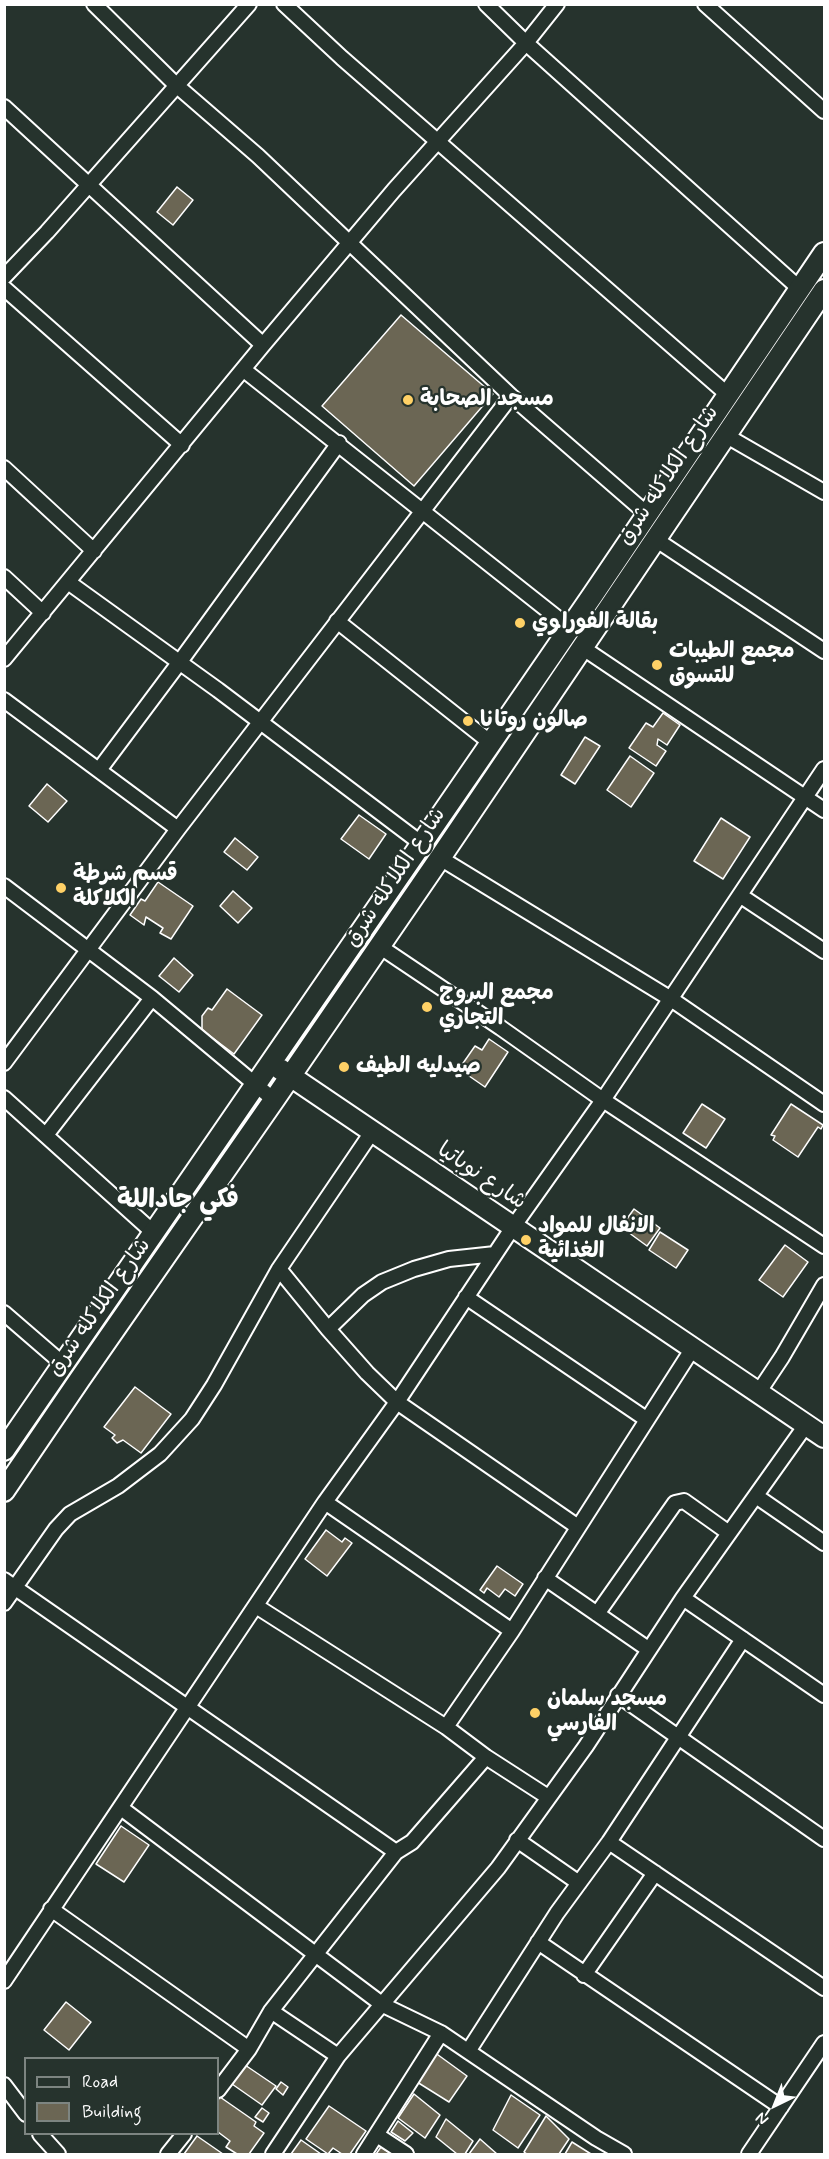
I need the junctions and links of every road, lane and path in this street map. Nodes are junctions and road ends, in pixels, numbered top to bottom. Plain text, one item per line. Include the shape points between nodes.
1 (94, 4) edge
2 (249, 4) edge
3 (284, 4) edge
4 (486, 4) edge
5 (557, 4) edge
6 (705, 4) edge
7 (526, 43) junction
8 (176, 85) junction
9 (4, 107) edge
10 (825, 111) edge
11 (437, 141) junction
12 (89, 184) junction
13 (349, 243) junction
14 (825, 253) edge
15 (4, 277) edge
16 (4, 288) edge
17 (800, 289) junction
18 (825, 290) edge
19 (263, 345) junction
20 (244, 370) junction
21 (727, 394) junction
22 (512, 396) junction
23 (725, 435) junction
24 (339, 443) junction
25 (182, 445) junction
26 (4, 468) edge
27 (825, 492) edge
28 (423, 511) junction
29 (647, 514) junction
30 (654, 539) junction
31 (94, 551) junction
32 (4, 577) edge
33 (68, 582) junction
34 (43, 613) junction
35 (337, 621) junction
36 (570, 628) junction
37 (583, 648) junction
38 (825, 651) edge
39 (4, 659) edge
40 (179, 663) junction
41 (4, 700) edge
42 (260, 723) junction
43 (491, 743) junction
44 (825, 769) edge
45 (99, 771) junction
46 (806, 798) junction
47 (825, 810) edge
48 (178, 829) junction
49 (422, 844) junction
50 (440, 858) junction
51 (4, 886) edge
52 (741, 896) junction
53 (379, 946) junction
54 (89, 948) junction
55 (825, 951) edge
56 (152, 998) junction
57 (671, 999) junction
58 (4, 1063) edge
59 (271, 1063) junction
60 (290, 1077) junction
61 (256, 1086) junction
62 (4, 1098) edge
63 (274, 1100) junction
64 (603, 1100) junction
65 (825, 1104) edge
66 (372, 1132) junction
67 (46, 1135) junction
68 (513, 1227) junction
69 (154, 1233) junction
70 (825, 1246) edge
71 (495, 1254) junction
72 (279, 1269) junction
73 (825, 1285) edge
74 (466, 1297) junction
75 (4, 1314) edge
76 (328, 1329) junction
77 (693, 1348) junction
78 (63, 1364) junction
79 (758, 1392) junction
80 (397, 1402) junction
81 (646, 1419) junction
82 (806, 1425) junction
83 (825, 1437) edge
84 (4, 1450) edge
85 (4, 1491) edge
86 (756, 1496) junction
87 (325, 1502) junction
88 (578, 1527) junction
89 (729, 1533) junction
90 (825, 1543) edge
91 (545, 1578) junction
92 (10, 1584) edge
93 (683, 1598) junction
94 (4, 1603) edge
95 (256, 1606) junction
96 (597, 1614) junction
97 (512, 1631) junction
98 (743, 1639) junction
99 (648, 1649) junction
100 (618, 1695) junction
101 (825, 1695) edge
102 (189, 1706) junction
103 (446, 1727) junction
104 (679, 1738) junction
105 (486, 1757) junction
106 (548, 1797) junction
107 (121, 1808) junction
108 (825, 1839) edge
109 (517, 1840) junction
110 (609, 1842) junction
111 (396, 1852) junction
112 (655, 1874) junction
113 (579, 1883) junction
114 (51, 1909) junction
115 (538, 1942) junction
116 (317, 1955) junction
117 (584, 1975) junction
118 (4, 1981) edge
119 (825, 1988) edge
120 (383, 2005) junction
121 (272, 2011) junction
122 (441, 2033) junction
123 (824, 2046) edge
124 (249, 2049) junction
125 (469, 2050) junction
126 (338, 2056) junction
127 (4, 2085) edge
128 (219, 2089) edge
129 (781, 2107) junction
130 (24, 2111) edge
131 (41, 2135) edge
132 (182, 2135) edge
133 (377, 2136) junction
134 (754, 2153) edge
135 (58, 2154) edge
136 (168, 2154) edge
137 (273, 2154) edge
138 (364, 2154) edge
139 (406, 2154) edge
140 (624, 2154) edge

1 - 8 street
2 - 8 street
3 - 11 street
4 - 7 street
5 - 7 street
6 - 10 street
7 - 11 street
7 - 17 street
8 - 12 street
8 - 13 street
9 - 12 street
11 - 13 street
11 - 21 street
12 - 15 street
12 - 19 street
13 - 19 street
13 - 22 street
14 - 17 street, شارع الكلاكله شرق
16 - 25 street
17 - 21 street, شارع الكلاكله شرق
18 - 23 street, شارع الكلاكله شرق
19 - 20 street
20 - 24 street
20 - 25 street
21 - 29 street, شارع الكلاكله شرق
22 - 28 street
22 - 29 street
23 - 27 street
23 - 30 street, شارع الكلاكله شرق
24 - 28 street
24 - 40 street
25 - 31 street
26 - 31 street
28 - 35 street
28 - 36 street
29 - 36 street, شارع الكلاكله شرق
30 - 37 street, شارع الكلاكله شرق
30 - 38 street
31 - 33 street
32 - 34 street
33 - 34 street
33 - 40 street
34 - 39 street
35 - 42 street
35 - 43 street
36 - 43 street, شارع الكلاكله شرق
37 - 46 street
37 - 50 street, شارع الكلاكله شرق
40 - 42 street
40 - 45 street
41 - 45 street
42 - 48 street
42 - 49 street
43 - 49 street, شارع الكلاكله شرق
44 - 46 street
45 - 48 street
46 - 47 street
46 - 52 street
48 - 54 street
49 - 59 street, شارع الكلاكله شرق
50 - 53 street, شارع الكلاكله شرق
50 - 57 street
51 - 54 street
52 - 55 street
52 - 57 street
53 - 60 street, شارع الكلاكله شرق
53 - 64 street
54 - 56 street
54 - 58 street
56 - 61 street
56 - 67 street
57 - 64 street
57 - 65 street
59 - 60 street, شارع نوباتيا
59 - 61 street, شارع الكلاكله شرق
60 - 63 street, شارع الكلاكله شرق
60 - 66 street, شارع نوباتيا
61 - 63 street
61 - 69 street, شارع الكلاكله شرق
62 - 67 street
63 - 85 street, شارع الكلاكله شرق
64 - 68 street
64 - 70 street
66 - 68 street, شارع نوباتيا
66 - 72 street
67 - 69 street
68 - 71 street
68 - 77 street, شارع نوباتيا
69 - 78 street, شارع الكلاكله شرق
71 - 74 street
71 - 76 street via 449,1259 382,1282 363,1294
72 - 76 street
72 - 92 street via 192,1419 160,1454 70,1514
73 - 79 street
74 - 80 street
74 - 81 street
75 - 78 street
76 - 80 street
77 - 79 street, شارع نوباتيا
77 - 81 street
78 - 84 street, شارع الكلاكله شرق
79 - 82 street, شارع نوباتيا
80 - 87 street
80 - 88 street
81 - 88 street
82 - 83 street, شارع نوباتيا
82 - 86 street
86 - 89 street
86 - 90 street
87 - 95 street
87 - 97 street
88 - 91 street
89 - 93 street
89 - 96 street via 684,1501 675,1503
91 - 96 street
91 - 97 street
92 - 94 street
92 - 102 street
93 - 98 street
93 - 99 street
95 - 102 street
95 - 103 street
96 - 99 street
97 - 103 street
98 - 101 street
98 - 104 street
99 - 100 street
100 - 104 street
100 - 106 street
102 - 107 street
102 - 111 street
103 - 105 street
104 - 108 street
104 - 110 street
105 - 106 street
105 - 111 street via 412,1842
106 - 109 street
107 - 114 street
107 - 116 street
109 - 113 street
109 - 120 street
110 - 112 street
110 - 113 street
111 - 116 street
112 - 117 street
112 - 119 street
113 - 115 street
114 - 118 street
114 - 124 street
115 - 117 street
115 - 125 street
116 - 120 street
116 - 121 street
117 - 129 street
120 - 122 street
120 - 126 street
121 - 124 street
121 - 126 street
122 - 125 street
122 - 133 street
123 - 129 street
124 - 128 street
125 - 140 street
126 - 137 street
127 - 130 street
129 - 134 street
131 - 135 street
132 - 136 street
133 - 138 street
133 - 139 street

